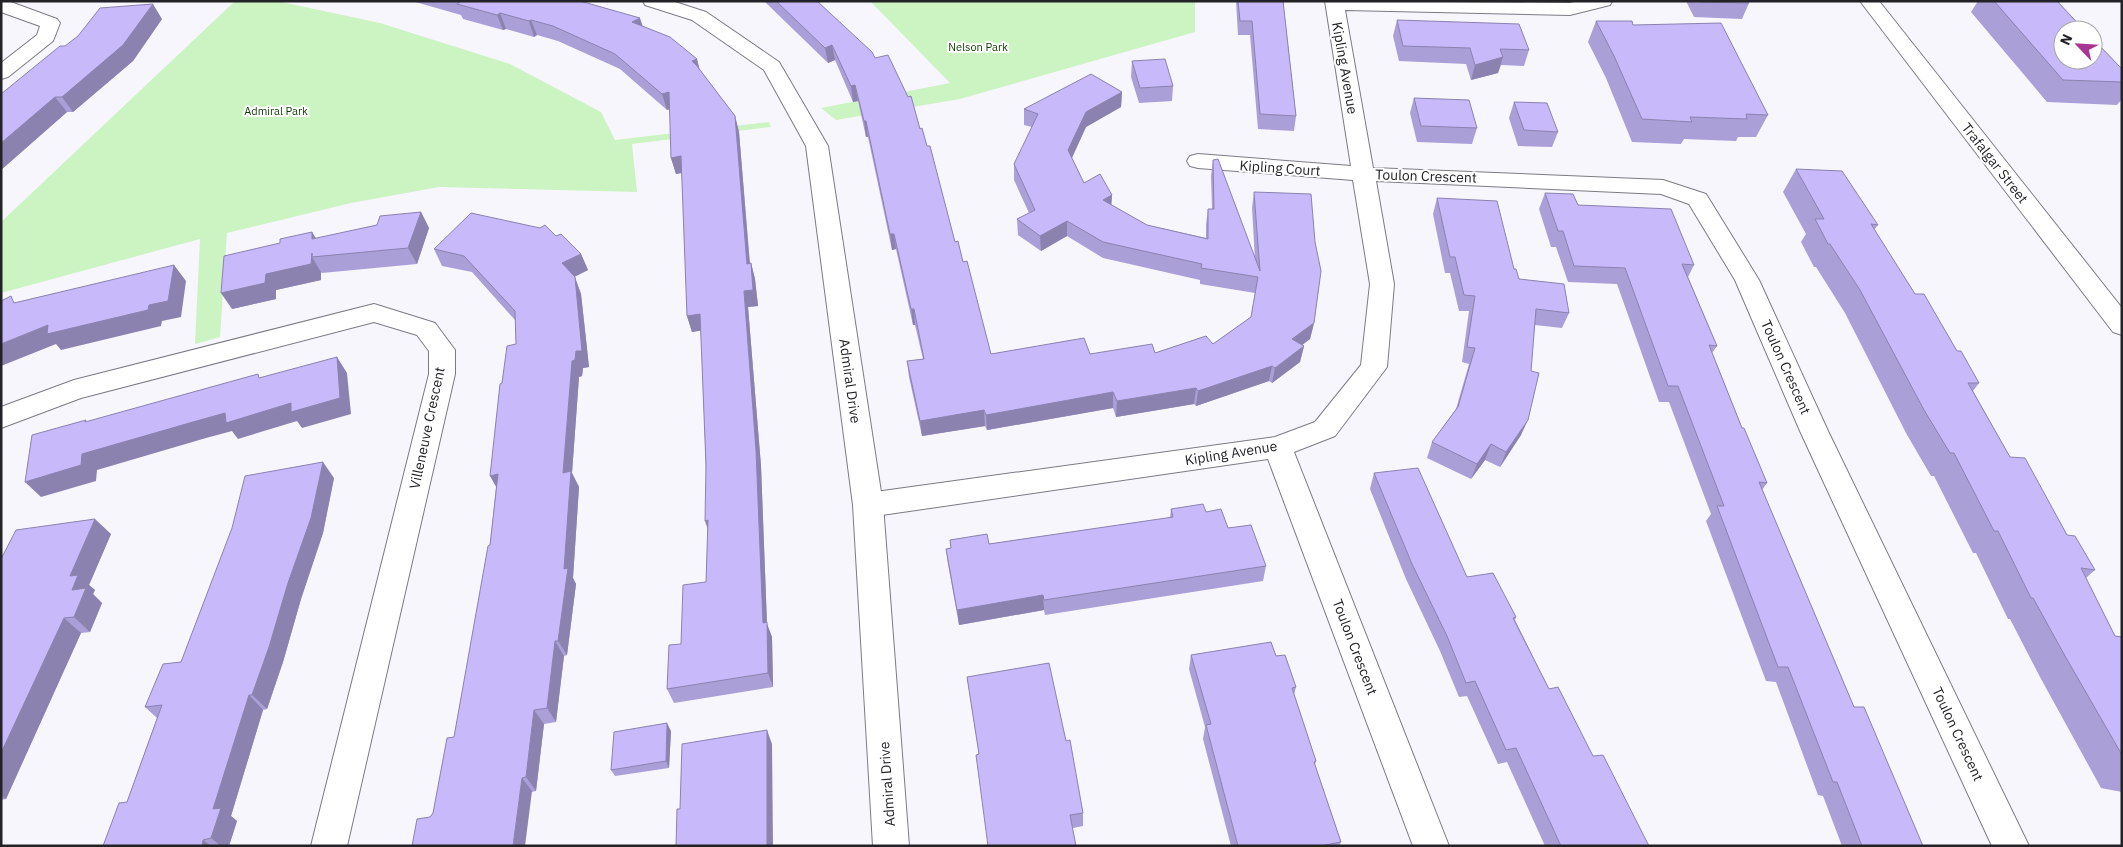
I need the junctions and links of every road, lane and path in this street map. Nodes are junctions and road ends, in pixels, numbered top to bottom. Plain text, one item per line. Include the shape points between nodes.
1 (652, 1) edge
2 (1603, 1) edge
3 (1869, 1) edge
4 (1334, 3) edge
5 (1, 5) edge
6 (1, 73) edge
7 (1198, 162) dead end
8 (1362, 174) junction
9 (2122, 326) edge
10 (1, 418) edge
11 (1278, 448) junction
12 (868, 505) junction
13 (329, 846) edge
14 (891, 846) edge
15 (1431, 846) edge
16 (2011, 846) edge

1 - 12 street, Admiral Drive via 698,16 772,66 817,146
2 - 4 street via 1570,9
3 - 9 street, Trafalgar Street
4 - 8 street, Kipling Avenue
5 - 6 street via 50,23 46,37
7 - 8 street, Kipling Court
8 - 11 street, Kipling Avenue via 1382,284 1374,367 1325,429
8 - 16 street, Toulon Crescent via 1663,187 1698,198 1747,280 1814,431
10 - 13 street, Villeneuve Crescent via 74,390 374,313 426,329 442,350 442,374
11 - 12 street, Kipling Avenue
11 - 15 street, Toulon Crescent
12 - 14 street, Admiral Drive

